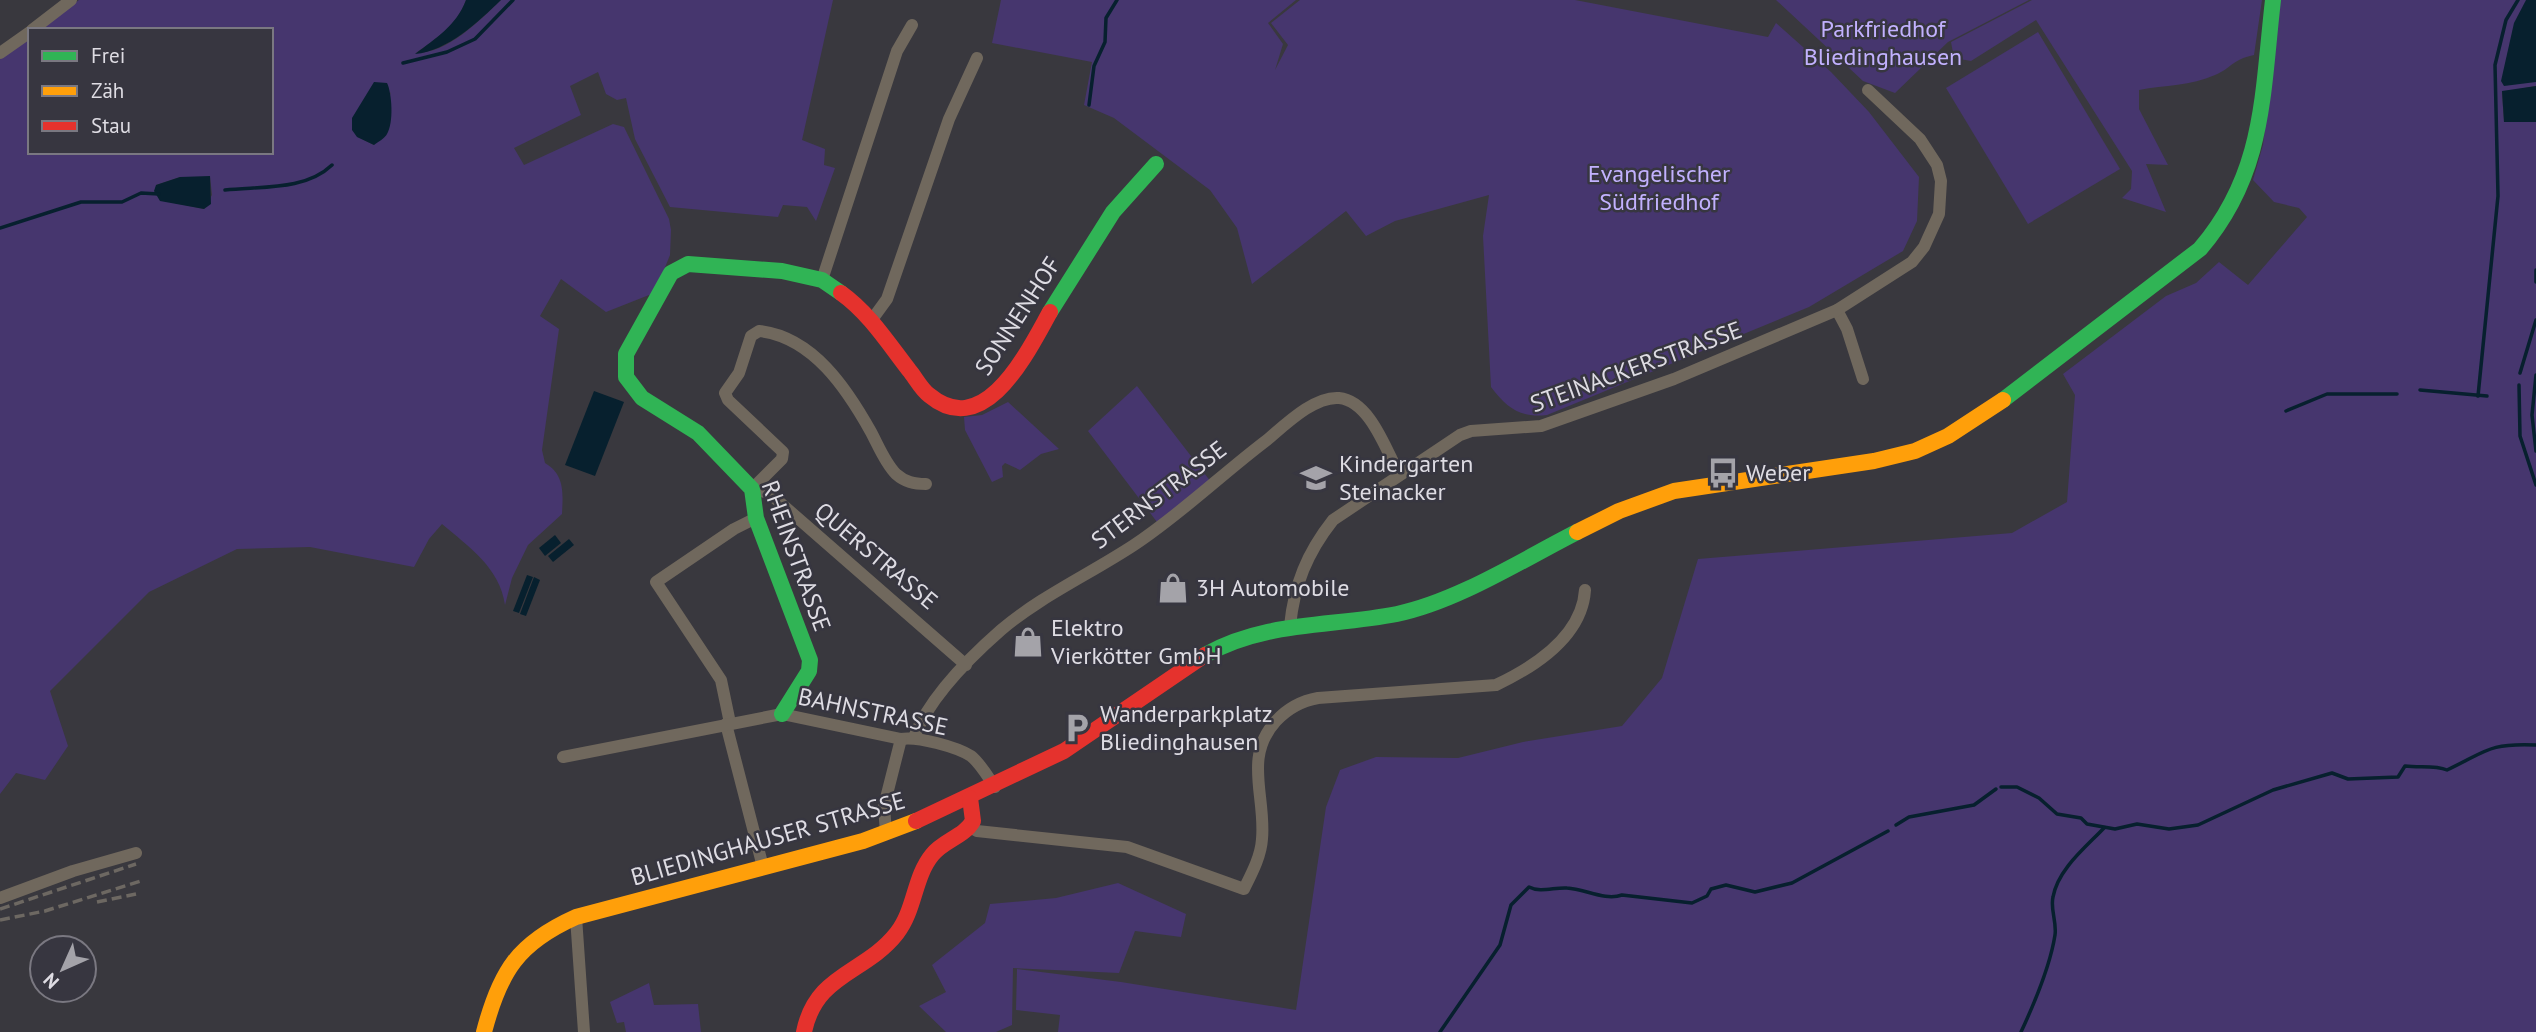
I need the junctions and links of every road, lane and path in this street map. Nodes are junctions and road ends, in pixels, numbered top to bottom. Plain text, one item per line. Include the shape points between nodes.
1 (71, 0) edge
2 (2273, 0) edge
3 (912, 25) dead end
4 (35, 28) edge
5 (28, 33) edge
6 (0, 53) edge
7 (977, 58) dead end
8 (1868, 90) dead end
9 (1156, 164) dead end
10 (678, 267) joint
11 (822, 280) junction
12 (1837, 310) junction
13 (871, 321) junction
14 (1863, 379) dead end
15 (1399, 474) junction
16 (926, 485) dead end
17 (752, 489) junction
18 (757, 518) junction
19 (1585, 590) dead end
20 (1290, 626) junction
21 (967, 665) junction
22 (782, 714) junction
23 (728, 724) junction
24 (908, 738) junction
25 (563, 757) dead end
26 (995, 787) junction
27 (970, 798) junction
28 (970, 827) junction
29 (886, 832) junction
30 (136, 853) dead end
31 (763, 867) junction
32 (0, 898) edge
33 (576, 917) junction
34 (484, 1032) edge
35 (584, 1032) edge
36 (804, 1032) edge

1 - 4 street
2 - 20 main road, BLIEDINGHAUSER STRASSE via 2256,142 2242,186 2223,222 2162,281 1988,411 1948,436 1894,457 1656,497 1433,604 1396,614
3 - 11 street via 897,51
5 - 6 street
7 - 13 street via 949,118 887,299
8 - 12 street, STEINACKERSTRASSE via 1929,151 1937,165 1942,197 1933,229 1912,262
9 - 13 main road, SONNENHOF via 1101,232 1010,378 985,402 958,409 935,400
10 - 11 main road, SONNENHOF via 767,270
10 - 17 main road, RHEINSTRASSE via 626,354 626,377 642,398 698,433
11 - 13 main road, SONNENHOF
12 - 14 street
12 - 15 street, STEINACKERSTRASSE via 1674,379 1541,426 1471,430
15 - 20 street, STEINACKERSTRASSE via 1333,520 1319,538 1298,579
15 - 21 street, STERNSTRASSE via 1360,408 1341,398 1318,403 1137,544 1033,605
16 - 17 street via 905,481 892,469 851,398 816,358 784,338 759,331 751,336 739,373 725,393 783,452
17 - 18 main road, RHEINSTRASSE
17 - 21 street, QUERSTRASSE via 769,493
18 - 22 main road, RHEINSTRASSE via 810,660 809,671
18 - 23 street via 656,582 721,680
19 - 28 street via 1573,625 1560,641 1496,685 1318,698 1297,704 1278,718 1260,745 1256,761 1262,841 1244,889 1127,847
20 - 26 main road, BLIEDINGHAUSER STRASSE via 1225,644 1065,751
21 - 24 street, STERNSTRASSE
22 - 23 street, BAHNSTRASSE
22 - 24 street, BAHNSTRASSE
23 - 25 street, BAHNSTRASSE
23 - 31 street
24 - 26 street, BAHNSTRASSE via 971,756
24 - 29 street, STERNSTRASSE via 884,806
26 - 27 main road, BLIEDINGHAUSER STRASSE
27 - 28 main road via 975,808
27 - 29 main road, BLIEDINGHAUSER STRASSE
28 - 36 main road via 932,853 898,932 823,991 812,1005
29 - 31 main road, BLIEDINGHAUSER STRASSE
30 - 32 street
31 - 33 main road, BLIEDINGHAUSER STRASSE
33 - 34 main road, BLIEDINGHAUSER STRASSE via 543,931 518,952 500,979
33 - 35 street

